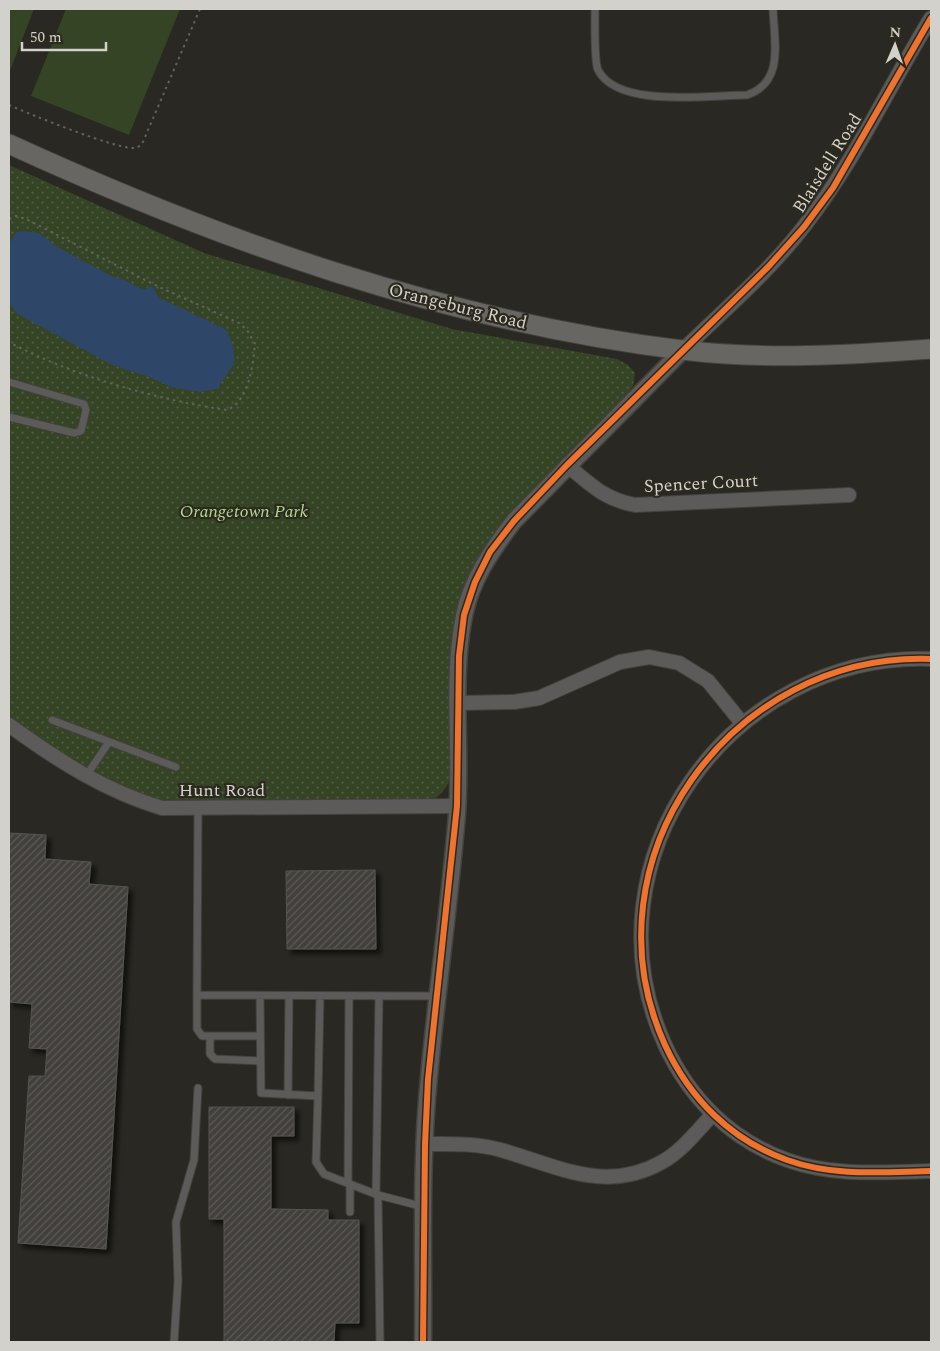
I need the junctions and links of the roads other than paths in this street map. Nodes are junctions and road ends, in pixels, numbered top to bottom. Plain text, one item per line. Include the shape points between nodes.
1 (595, 9) edge
2 (773, 9) edge
3 (931, 18) edge
4 (9, 144) edge
5 (931, 349) edge
6 (683, 350) junction
7 (9, 382) edge
8 (9, 417) edge
9 (568, 465) junction
10 (849, 495) dead end
11 (931, 659) edge
12 (459, 704) junction
13 (52, 720) dead end
14 (742, 723) junction
15 (9, 725) edge
16 (110, 742) junction
17 (176, 767) dead end
18 (86, 776) junction
19 (457, 806) junction
20 (198, 810) junction
21 (197, 996) junction
22 (260, 996) junction
23 (289, 996) junction
24 (320, 996) junction
25 (349, 996) junction
26 (379, 996) junction
27 (438, 996) junction
28 (210, 1036) junction
29 (260, 1036) junction
30 (259, 1062) junction
31 (198, 1088) dead end
32 (288, 1096) junction
33 (318, 1096) junction
34 (712, 1115) junction
35 (425, 1144) junction
36 (931, 1171) edge
37 (349, 1183) junction
38 (377, 1194) junction
39 (424, 1207) junction
40 (350, 1212) dead end
41 (174, 1342) edge
42 (380, 1342) edge
43 (423, 1342) edge

1 - 2 lane via 597,68 605,80 621,89 655,96 748,95 761,90 773,70
3 - 6 street, Blaisdell Road via 832,188 804,227
4 - 6 main road, Orangeburg Road via 172,216 344,276 510,320
5 - 6 main road, Orangeburg Road via 861,354
6 - 9 street
7 - 8 lane via 84,404 86,410 81,431 74,433
9 - 10 street, Spencer Court via 600,494 635,505
9 - 12 street via 508,529 490,552 475,582 464,615 459,656
11 - 14 street via 874,664 836,672 802,685
12 - 14 street via 539,698 620,662 649,657 679,663 708,681
12 - 19 street
13 - 16 lane
14 - 34 street via 704,763 669,815 646,884 642,921 642,960 658,1029 690,1089
15 - 18 street, Hunt Road
16 - 17 lane
16 - 18 lane
18 - 20 street, Hunt Road via 135,800 162,808
19 - 20 street, Hunt Road
19 - 27 street
20 - 21 lane
21 - 22 lane
21 - 28 lane via 197,1029 202,1036
22 - 23 lane
22 - 29 lane
23 - 24 lane
23 - 32 lane
24 - 25 lane
24 - 33 lane
25 - 26 lane
25 - 37 lane
26 - 27 lane
26 - 38 lane
27 - 35 street via 428,1079
28 - 29 lane
28 - 30 lane via 210,1054 215,1059
29 - 30 lane
30 - 32 lane via 261,1093
31 - 41 lane via 194,1160 176,1222 178,1281
32 - 33 lane
33 - 37 lane via 316,1162 324,1174
34 - 35 street via 663,1162 636,1174 607,1178 575,1174 499,1150 467,1144
34 - 36 street via 756,1146 787,1160 855,1173
35 - 39 street
37 - 38 lane
37 - 40 lane
38 - 39 lane
38 - 42 lane
39 - 43 street

